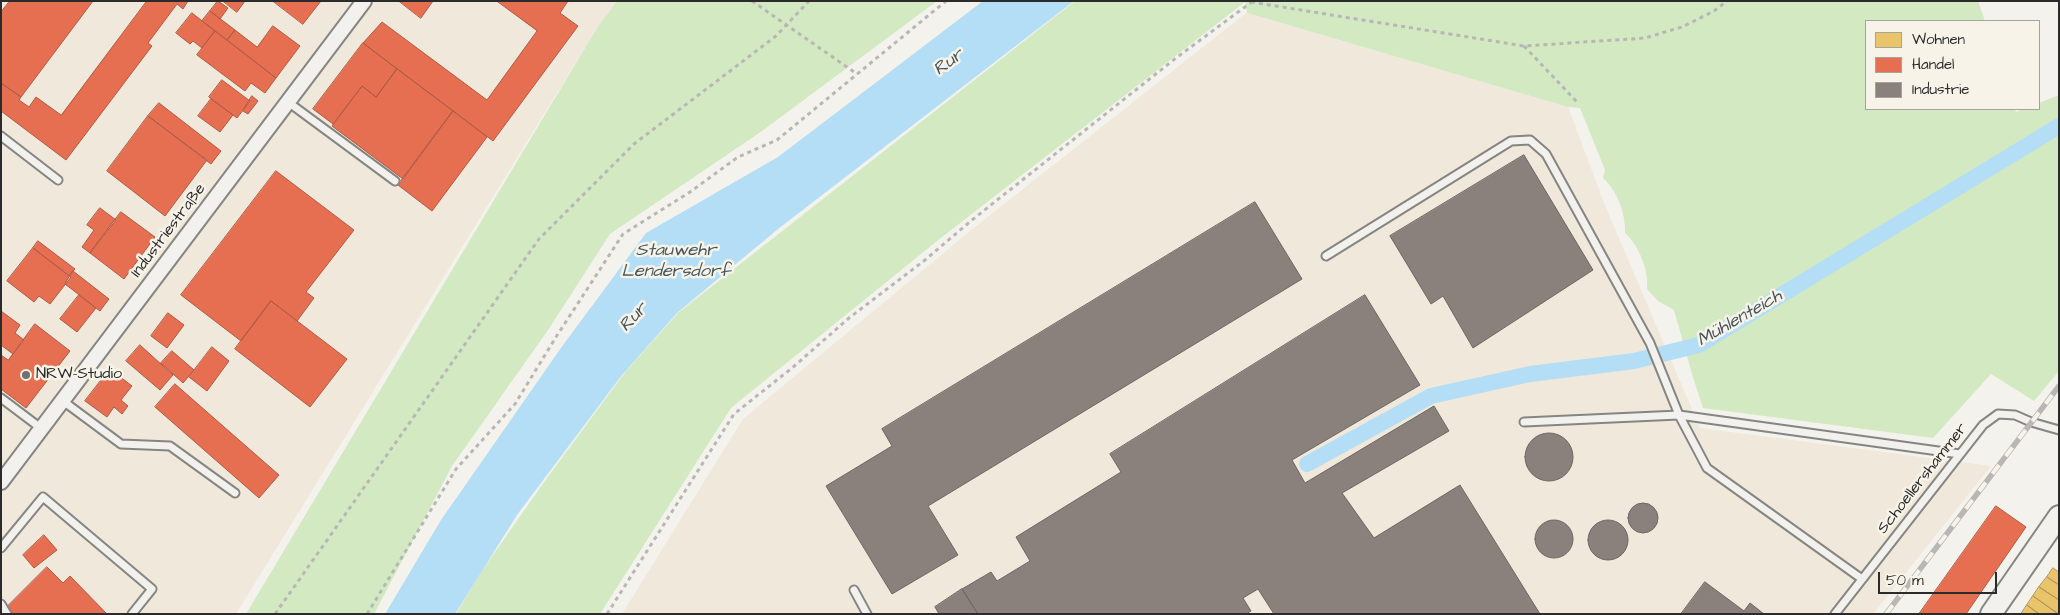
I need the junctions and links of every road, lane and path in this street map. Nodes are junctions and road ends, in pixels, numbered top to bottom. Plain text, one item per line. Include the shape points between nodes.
1 (364, 1) edge
2 (752, 1) edge
3 (808, 1) edge
4 (946, 1) edge
5 (1727, 1) edge
6 (1252, 2) edge
7 (786, 25) junction
8 (1524, 46) junction
9 (857, 74) junction
10 (288, 102) junction
11 (1578, 103) dead end
12 (1, 136) edge
13 (58, 180) dead end
14 (395, 181) dead end
15 (1326, 256) dead end
16 (1, 398) edge
17 (63, 401) junction
18 (1679, 415) junction
19 (1524, 422) dead end
20 (42, 428) junction
21 (2057, 428) edge
22 (1960, 454) junction
23 (1, 482) edge
24 (235, 493) dead end
25 (2059, 516) edge
26 (1, 548) edge
27 (1862, 580) junction
28 (854, 590) dead end
29 (1, 604) edge
30 (7, 614) edge
31 (132, 614) edge
32 (275, 614) edge
33 (367, 614) edge
34 (607, 614) edge
35 (867, 614) edge
36 (1835, 614) edge
37 (1991, 614) edge

1 - 10 street, Industriestraße
2 - 7 path
3 - 7 path
4 - 9 path
5 - 8 path via 1682,28 1645,38
6 - 8 path
6 - 34 path via 1176,58 972,220 734,414
7 - 9 path
7 - 32 path via 634,144 539,239
8 - 11 path
9 - 33 path via 777,140 738,157 623,234 515,404 456,469
10 - 14 lane
10 - 17 street, Industriestraße
12 - 13 lane
15 - 18 lane via 1511,142 1530,140 1546,154 1650,343
16 - 20 lane
17 - 20 street, Industriestraße
17 - 24 lane via 121,444 170,446
18 - 19 lane
18 - 22 lane
18 - 27 lane via 1707,468
20 - 23 street, Industriestraße
21 - 22 lane, Schoellershammer via 2015,415 1998,414 1983,425
22 - 27 lane, Schoellershammer
25 - 37 main road
26 - 31 lane via 44,497 152,589
27 - 36 lane, Schoellershammer
28 - 35 lane
29 - 30 lane

